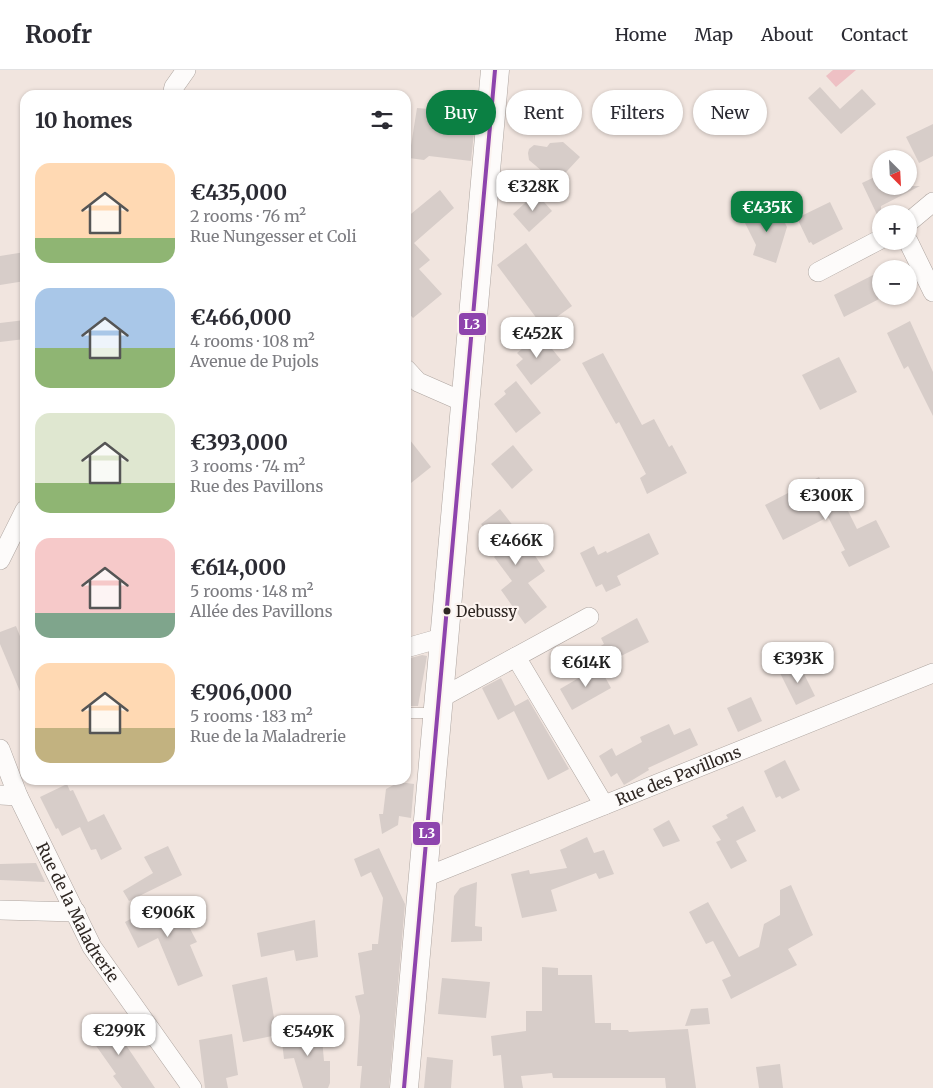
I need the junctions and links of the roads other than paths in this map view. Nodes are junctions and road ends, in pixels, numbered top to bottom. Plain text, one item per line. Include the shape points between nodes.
1 (186, 70) edge
2 (495, 70) edge
3 (173, 90) edge
4 (933, 202) edge
5 (917, 215) edge
6 (872, 244) edge
7 (912, 250) edge
8 (818, 272) dead end
9 (933, 292) edge
10 (411, 374) edge
11 (466, 403) junction
12 (20, 520) edge
13 (0, 560) edge
14 (589, 617) dead end
15 (445, 637) junction
16 (411, 647) edge
17 (516, 657) junction
18 (933, 672) edge
19 (438, 706) junction
20 (411, 712) edge
21 (0, 749) edge
22 (9, 795) edge
23 (604, 805) junction
24 (423, 878) junction
25 (0, 910) edge
26 (76, 912) junction
27 (192, 1088) edge
28 (404, 1088) edge

1 - 3 street
2 - 11 main road
4 - 5 street
6 - 8 street
7 - 9 street
10 - 11 street via 418,382
11 - 15 main road
12 - 13 street
14 - 17 street
15 - 16 street
15 - 19 main road
17 - 19 street
17 - 23 street
18 - 23 street, Rue des Pavillons
19 - 20 lane
19 - 24 main road
21 - 22 street, Rue de la Maladrerie
22 - 26 street, Rue de la Maladrerie
23 - 24 street, Rue des Pavillons
24 - 28 main road
25 - 26 street
26 - 27 street, Rue de la Maladrerie via 92,947

